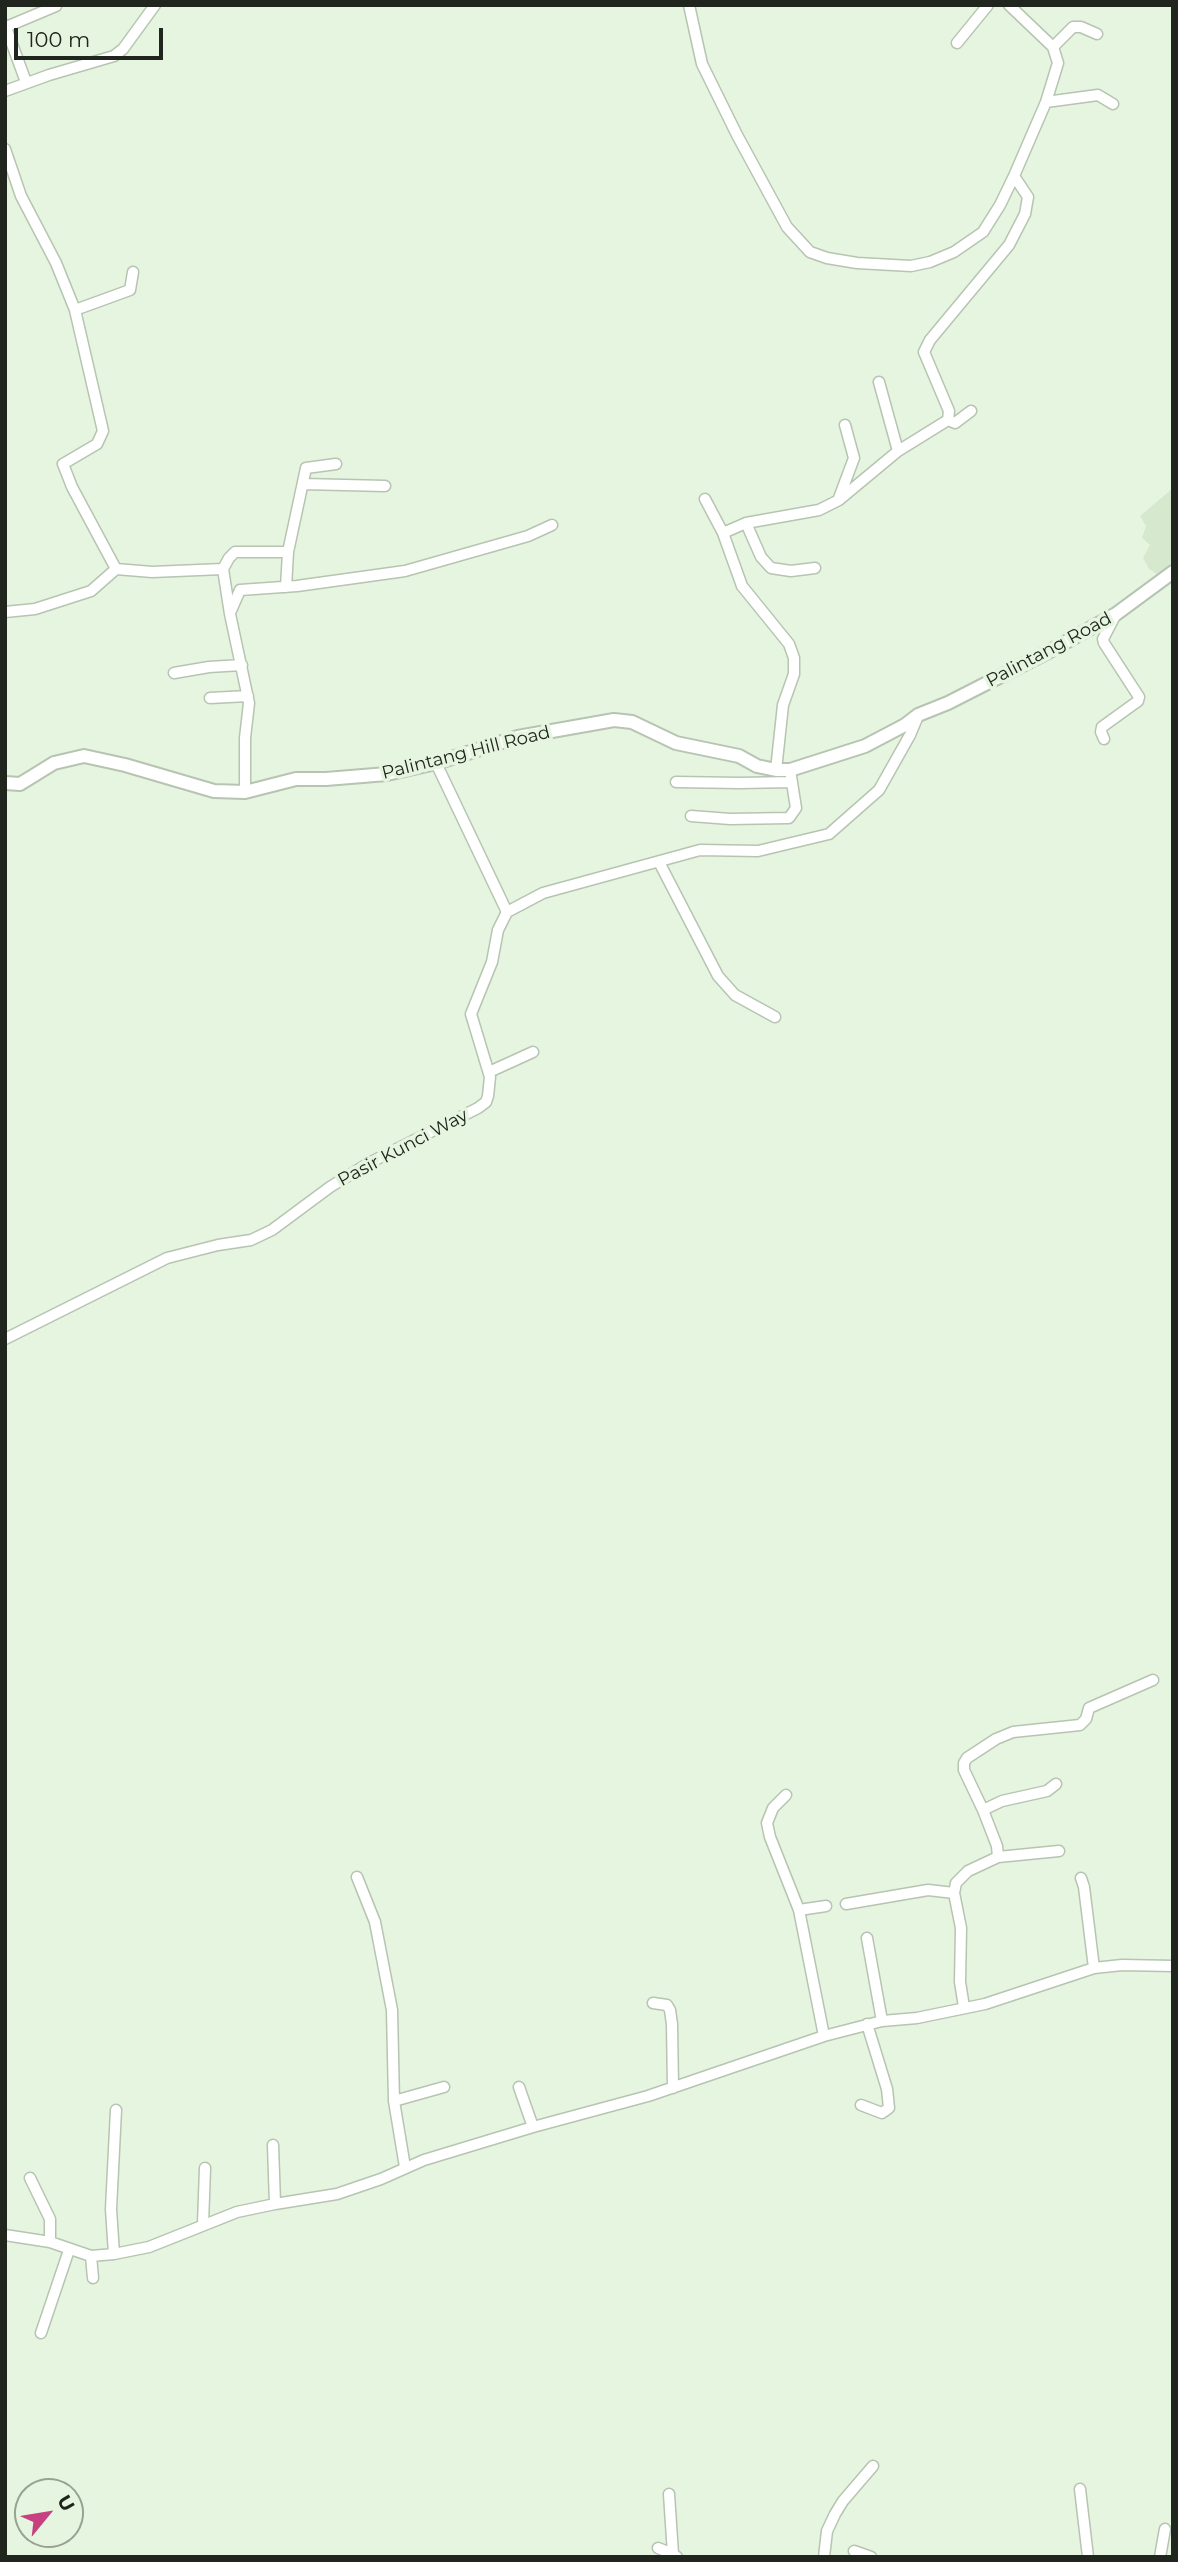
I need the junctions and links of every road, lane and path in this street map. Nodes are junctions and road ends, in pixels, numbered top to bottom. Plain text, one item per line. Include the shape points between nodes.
1 (155, 5) edge
2 (689, 5) edge
3 (988, 5) edge
4 (1009, 5) edge
5 (56, 6) edge
6 (6, 26) edge
7 (1097, 34) dead end
8 (957, 43) dead end
9 (1053, 47) junction
10 (26, 82) junction
11 (5, 91) edge
12 (1046, 102) junction
13 (1112, 104) dead end
14 (5, 149) edge
15 (1014, 176) junction
16 (133, 272) dead end
17 (75, 310) junction
18 (879, 382) dead end
19 (971, 411) dead end
20 (948, 420) junction
21 (845, 425) dead end
22 (898, 451) junction
23 (336, 464) dead end
24 (303, 484) junction
25 (385, 486) dead end
26 (705, 499) dead end
27 (839, 500) junction
28 (746, 523) junction
29 (552, 525) dead end
30 (723, 533) junction
31 (288, 552) junction
32 (815, 568) dead end
33 (116, 569) junction
34 (223, 569) junction
35 (1173, 572) edge
36 (286, 587) junction
37 (5, 612) edge
38 (229, 614) junction
39 (1116, 614) junction
40 (242, 665) junction
41 (174, 673) dead end
42 (248, 696) junction
43 (211, 698) dead end
44 (918, 715) junction
45 (1104, 739) dead end
46 (436, 763) junction
47 (776, 770) junction
48 (791, 776) junction
49 (676, 782) dead end
50 (5, 783) edge
51 (245, 792) junction
52 (691, 816) dead end
53 (659, 862) junction
54 (507, 912) junction
55 (775, 1017) dead end
56 (533, 1052) dead end
57 (489, 1072) junction
58 (5, 1339) edge
59 (1153, 1680) dead end
60 (1056, 1784) dead end
61 (786, 1795) dead end
62 (983, 1810) junction
63 (1059, 1852) dead end
64 (998, 1857) junction
65 (357, 1877) dead end
66 (1081, 1878) dead end
67 (954, 1893) junction
68 (846, 1903) dead end
69 (826, 1906) dead end
70 (799, 1910) junction
71 (867, 1938) dead end
72 (1173, 1966) edge
73 (1094, 1968) junction
74 (653, 2003) dead end
75 (964, 2007) junction
76 (882, 2021) junction
77 (867, 2024) junction
78 (824, 2036) junction
79 (444, 2087) dead end
80 (519, 2087) dead end
81 (673, 2088) junction
82 (394, 2101) junction
83 (861, 2105) dead end
84 (116, 2110) dead end
85 (533, 2127) junction
86 (273, 2145) dead end
87 (405, 2167) junction
88 (205, 2168) dead end
89 (30, 2178) dead end
90 (275, 2203) junction
91 (203, 2224) junction
92 (5, 2235) edge
93 (50, 2242) junction
94 (69, 2250) junction
95 (114, 2254) junction
96 (91, 2256) junction
97 (93, 2278) dead end
98 (41, 2333) dead end
99 (873, 2466) dead end
100 (1080, 2489) dead end
101 (669, 2494) dead end
102 (1165, 2529) dead end
103 (658, 2548) dead end
104 (854, 2551) dead end
105 (675, 2555) edge
106 (1162, 2556) edge
107 (824, 2557) edge
108 (871, 2557) edge
109 (1088, 2557) edge

1 - 10 street via 114,57
2 - 15 street via 702,64 787,227 810,252 857,263 911,266 930,262 983,232
3 - 8 street
4 - 9 street
5 - 6 street
6 - 10 street
7 - 9 street via 1073,27
9 - 12 street via 1058,63
10 - 11 street
12 - 13 street via 1098,95
12 - 15 street
14 - 17 street via 20,196 56,262
15 - 20 street via 1029,201 1009,245 924,352 949,411
16 - 17 street via 130,290
17 - 33 street via 103,431 97,444 65,461 64,467
18 - 22 street
19 - 20 street via 955,423
20 - 22 street
21 - 27 street via 853,458
22 - 27 street
23 - 24 street via 306,468
24 - 25 street
24 - 31 street
26 - 30 street
27 - 28 street via 819,510
28 - 30 street
28 - 32 street via 771,568
29 - 36 street via 405,571
30 - 47 street via 742,586 789,645 794,659
31 - 34 street via 235,552
31 - 36 street
33 - 34 street
33 - 37 street via 91,591 35,609
34 - 38 street
35 - 39 street, Palintang Road
36 - 38 street via 240,590
38 - 40 street
39 - 44 street, Palintang Road via 948,704
39 - 45 street via 1104,643 1139,696 1102,727
40 - 41 street
40 - 42 street
42 - 43 street
42 - 51 street
44 - 48 street, Palintang Hill Road via 865,746
44 - 53 street via 879,790 829,834 758,851 700,850
46 - 47 street, Palintang Hill Road via 518,737 614,720 632,722 676,743 739,756
46 - 51 street, Palintang Hill Road via 379,775 296,779
46 - 54 street
47 - 48 street, Palintang Hill Road
48 - 49 street via 740,783
48 - 52 street via 796,808 789,818
50 - 51 street, Palintang Hill Road via 20,784 54,763 84,756 214,791
53 - 54 street via 543,893
53 - 55 street via 718,976 735,995
54 - 57 street, Pasir Kunci Way via 471,1014
56 - 57 street
57 - 58 street, Pasir Kunci Way via 488,1096 478,1108 330,1187 272,1230 251,1240 167,1258
59 - 62 street via 1089,1708 1080,1725 1013,1732 967,1758 964,1770
60 - 62 street via 1047,1791
61 - 70 street via 767,1823
62 - 64 street
63 - 64 street
64 - 67 street via 968,1871 956,1883
65 - 82 street via 375,1922 392,2010
66 - 73 street
67 - 68 street via 928,1890
67 - 75 street via 961,1928
69 - 70 street
70 - 78 street
71 - 76 street
72 - 73 street
73 - 75 street
74 - 81 street via 670,2010
75 - 76 street
76 - 77 street
77 - 78 street
77 - 83 street via 889,2108 882,2113
78 - 81 street
79 - 82 street
80 - 85 street
81 - 85 street
82 - 87 street
84 - 95 street via 111,2210
85 - 87 street
86 - 90 street
87 - 90 street via 337,2194
88 - 91 street
89 - 93 street via 50,2219
90 - 91 street
91 - 95 street via 149,2247
92 - 93 street
93 - 94 street
94 - 96 street
94 - 98 street
95 - 96 street
96 - 97 street
99 - 107 street via 835,2514 827,2531
100 - 109 street
101 - 105 street
102 - 106 street
103 - 105 street
104 - 108 street

